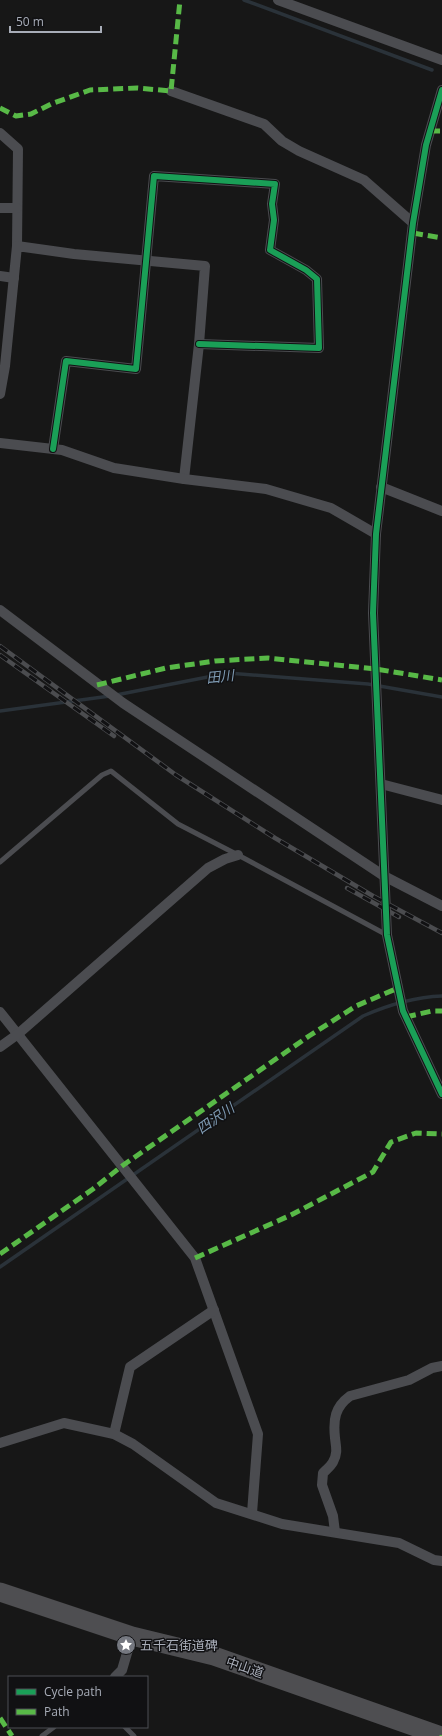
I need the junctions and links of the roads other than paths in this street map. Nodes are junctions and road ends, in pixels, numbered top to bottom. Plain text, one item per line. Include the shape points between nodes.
1 (278, 0) edge
2 (442, 60) edge
3 (442, 90) edge
4 (171, 91) dead end
5 (0, 133) edge
6 (0, 208) edge
7 (17, 208) junction
8 (413, 223) junction
9 (17, 246) junction
10 (145, 261) junction
11 (0, 276) edge
12 (14, 278) junction
13 (199, 344) junction
14 (0, 394) edge
15 (0, 443) edge
16 (53, 449) junction
17 (184, 479) junction
18 (381, 487) junction
19 (442, 511) edge
20 (376, 534) junction
21 (0, 610) edge
22 (381, 784) junction
23 (442, 800) edge
24 (238, 854) junction
25 (0, 862) edge
26 (384, 876) junction
27 (442, 906) edge
28 (387, 935) junction
29 (0, 1012) edge
30 (18, 1034) junction
31 (0, 1047) edge
32 (442, 1094) edge
33 (214, 1310) junction
34 (442, 1366) edge
35 (114, 1434) junction
36 (0, 1443) edge
37 (252, 1514) junction
38 (335, 1532) junction
39 (442, 1561) edge
40 (0, 1592) edge
41 (132, 1636) junction
42 (117, 1676) edge
43 (53, 1728) edge
44 (126, 1728) edge
45 (42, 1736) edge
46 (134, 1736) edge
47 (441, 1736) edge

1 - 2 street
3 - 8 street via 426,145
4 - 8 street via 264,124 282,141 299,151 364,180
5 - 7 street via 18,149
6 - 7 street
7 - 9 street
8 - 18 street
9 - 10 street
9 - 12 street
10 - 13 street via 205,266
10 - 13 street via 154,176 275,184 270,250 318,278 319,348
10 - 16 street via 136,369 66,361
11 - 12 street
12 - 14 street
13 - 17 street
15 - 16 street
16 - 17 street via 114,468
17 - 20 street via 266,489 331,508
18 - 19 street
18 - 20 street
20 - 22 street via 373,613
21 - 26 street via 123,702
22 - 23 street
22 - 26 street
24 - 25 lane via 178,824 111,771 102,775
24 - 28 lane
24 - 30 street via 208,868
26 - 27 street
26 - 28 street
28 - 32 street via 403,1011
29 - 30 street
30 - 31 street
30 - 33 street via 195,1258
33 - 35 street via 130,1367
33 - 37 street via 258,1434
34 - 38 street via 432,1368 409,1380 350,1396 336,1410 334,1436 337,1452 333,1463 323,1473 322,1485 333,1516
35 - 36 street via 64,1423
35 - 37 street via 133,1444 216,1503
37 - 38 street via 282,1524
38 - 39 street via 399,1543 434,1560
40 - 41 highway, 中山道
41 - 42 street via 124,1664
41 - 47 highway, 中山道 via 214,1656
43 - 45 lane
44 - 46 lane

